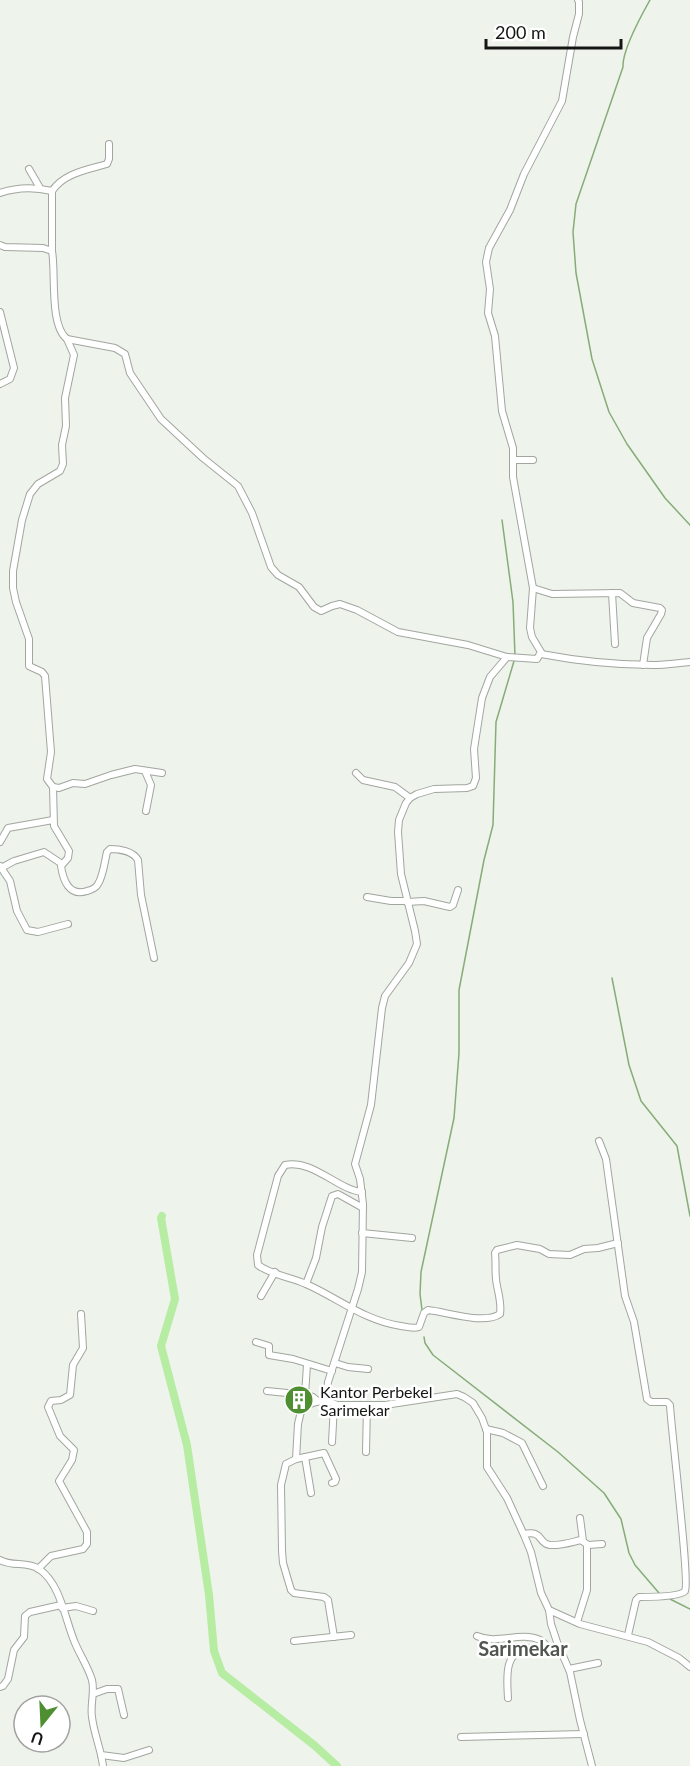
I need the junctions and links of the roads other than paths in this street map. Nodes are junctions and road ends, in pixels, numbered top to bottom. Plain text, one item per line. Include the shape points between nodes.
1 (578, 0) edge
2 (109, 144) dead end
3 (29, 169) dead end
4 (40, 188) junction
5 (52, 191) junction
6 (0, 193) edge
7 (0, 245) edge
8 (52, 250) junction
9 (0, 312) edge
10 (67, 339) junction
11 (0, 384) edge
12 (513, 460) junction
13 (533, 460) dead end
14 (533, 588) junction
15 (612, 593) junction
16 (615, 644) dead end
17 (541, 654) junction
18 (512, 657) junction
19 (690, 662) edge
20 (643, 665) junction
21 (145, 771) junction
22 (162, 773) dead end
23 (356, 773) dead end
24 (53, 787) junction
25 (410, 798) junction
26 (146, 811) dead end
27 (53, 820) junction
28 (0, 842) edge
29 (62, 864) junction
30 (1, 867) edge
31 (458, 890) dead end
32 (367, 897) dead end
33 (407, 902) junction
34 (68, 924) dead end
35 (154, 958) dead end
36 (599, 1141) dead end
37 (362, 1192) junction
38 (363, 1208) junction
39 (362, 1233) junction
40 (412, 1238) dead end
41 (618, 1243) junction
42 (275, 1272) junction
43 (306, 1284) junction
44 (261, 1296) dead end
45 (351, 1308) junction
46 (81, 1314) dead end
47 (256, 1342) dead end
48 (335, 1363) junction
49 (307, 1365) junction
50 (368, 1369) dead end
51 (332, 1371) junction
52 (267, 1391) dead end
53 (305, 1395) junction
54 (328, 1400) junction
55 (318, 1401) junction
56 (334, 1405) junction
57 (367, 1405) junction
58 (486, 1429) junction
59 (332, 1442) dead end
60 (366, 1452) dead end
61 (305, 1456) junction
62 (296, 1459) junction
63 (332, 1483) dead end
64 (543, 1486) dead end
65 (311, 1493) dead end
66 (580, 1518) dead end
67 (524, 1534) junction
68 (585, 1543) junction
69 (602, 1544) dead end
70 (0, 1560) edge
71 (38, 1569) junction
72 (62, 1606) junction
73 (549, 1610) junction
74 (93, 1611) dead end
75 (577, 1622) junction
76 (351, 1635) dead end
77 (628, 1635) junction
78 (477, 1636) dead end
79 (334, 1637) junction
80 (294, 1641) dead end
81 (555, 1649) junction
82 (598, 1662) dead end
83 (690, 1667) edge
84 (569, 1669) junction
85 (0, 1687) edge
86 (93, 1694) junction
87 (508, 1698) dead end
88 (124, 1715) dead end
89 (584, 1734) junction
90 (461, 1737) dead end
91 (149, 1750) dead end
92 (101, 1755) junction
93 (102, 1766) edge
94 (592, 1766) edge

1 - 12 street via 579,14 562,101 489,248 486,262 488,313 495,336 502,411
2 - 5 street via 107,164 70,176
3 - 4 street
4 - 5 street
4 - 6 street
5 - 8 street
7 - 8 street
8 - 10 street via 55,307 60,329
9 - 11 street via 14,368 10,379
10 - 18 street via 115,348 125,354 130,373 161,419 238,486 271,567 299,587 318,610 336,604 345,606 398,632
10 - 24 street via 74,355 65,398 63,464 60,471 38,484 30,494 13,579 16,602 29,639 29,666 45,676 51,752 47,779
12 - 13 street
12 - 14 street
14 - 15 street via 552,594
14 - 17 street via 530,627
15 - 16 street
15 - 20 street via 620,593 637,604 661,608 662,614 647,638
17 - 18 street via 535,659
17 - 20 street
18 - 25 street via 490,677 482,698 473,786 434,789
19 - 20 street
21 - 22 street
21 - 24 street via 132,770 85,784
21 - 26 street via 151,785
23 - 25 street via 363,780 395,787
24 - 27 street
25 - 33 street via 400,817 398,832
27 - 28 street via 8,828
27 - 29 street via 69,851
29 - 30 street via 44,852
29 - 35 street via 69,888 83,892 100,882 110,849 135,856
30 - 34 street via 27,930 38,932
31 - 33 street via 450,907
32 - 33 street
33 - 37 street via 417,945 410,963 385,996 382,1008 371,1105 355,1162
36 - 41 street via 606,1159
37 - 38 street
37 - 42 street via 300,1165 282,1168 256,1260 262,1268
38 - 39 street
38 - 43 street via 333,1194
39 - 40 street
39 - 45 street via 362,1272
41 - 45 street via 570,1255 517,1245 497,1250 495,1277 501,1310 495,1317 428,1310 415,1328 381,1322
41 - 77 street via 647,1399 670,1405 686,1577 681,1594 636,1600
42 - 43 street
42 - 44 street
43 - 45 street
45 - 48 street
46 - 71 street via 83,1348 73,1365 70,1395 51,1401 48,1407 60,1436 74,1450 59,1481 88,1540 83,1549 50,1557
47 - 49 street via 269,1346 269,1355
48 - 50 street
48 - 51 street
49 - 51 street
49 - 53 street
51 - 54 street
52 - 53 street
53 - 55 street
54 - 55 street
54 - 56 street
55 - 62 street via 301,1410
56 - 57 street
56 - 59 street
57 - 58 street via 459,1395 476,1406
57 - 60 street
58 - 64 street via 522,1443
58 - 67 street via 487,1467
61 - 62 street
61 - 63 street via 326,1454 336,1479
61 - 65 street
62 - 79 street via 286,1464 281,1479 282,1558 294,1593 328,1600
66 - 68 street
67 - 68 street via 537,1534 552,1545
67 - 73 street
68 - 69 street
68 - 75 street via 587,1590
70 - 71 street
71 - 72 street via 50,1580
72 - 74 street
72 - 85 street via 25,1616 24,1637 14,1650 8,1679
72 - 86 street via 92,1680
73 - 75 street
73 - 81 street
75 - 77 street
76 - 79 street
77 - 83 street
78 - 81 street via 489,1640 534,1639
79 - 80 street
81 - 84 street
81 - 87 street via 529,1648 514,1655 508,1668
82 - 84 street
84 - 89 street
86 - 88 street via 118,1689
86 - 92 street via 92,1719
89 - 90 street
89 - 94 street
91 - 92 street via 124,1758
92 - 93 street

